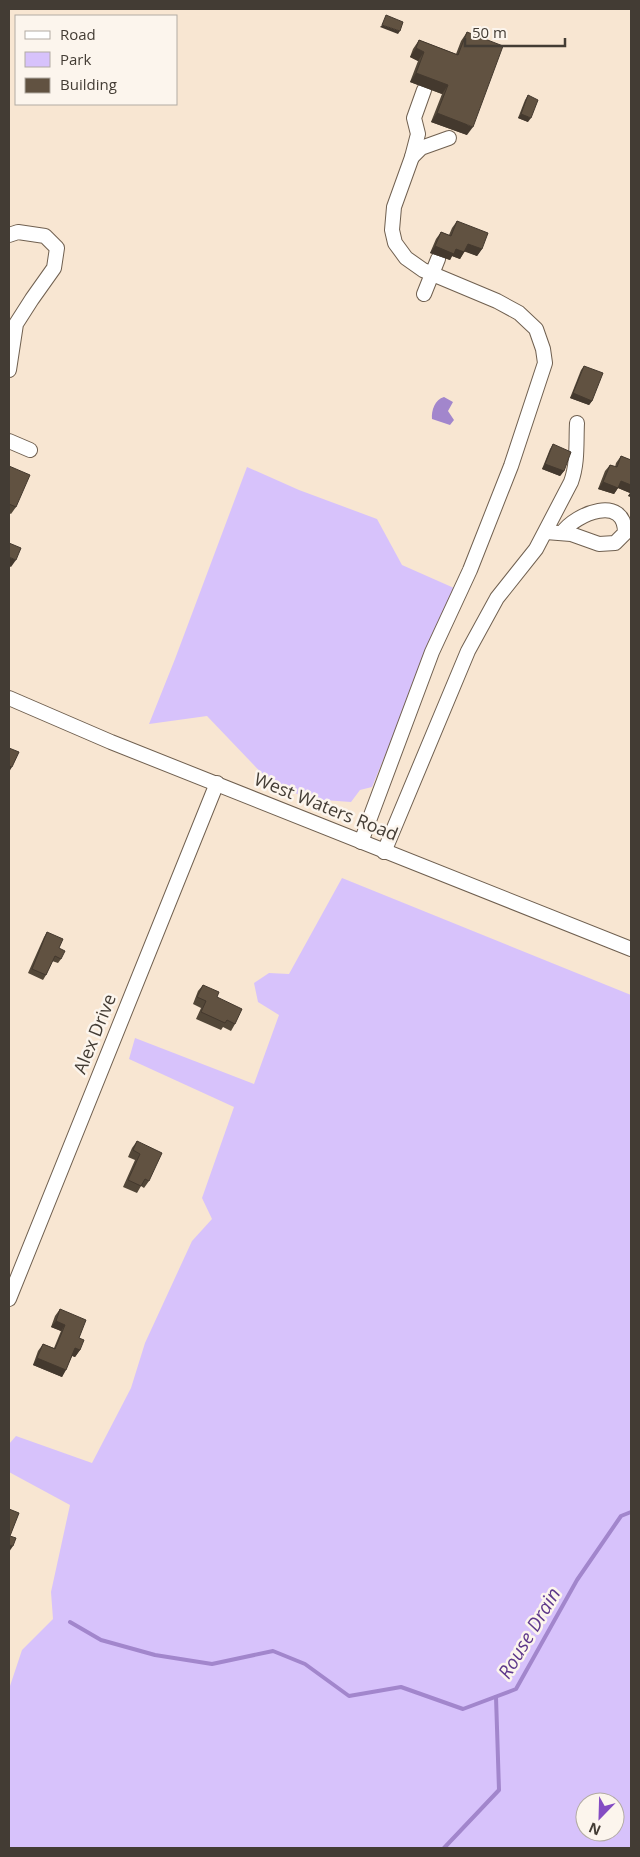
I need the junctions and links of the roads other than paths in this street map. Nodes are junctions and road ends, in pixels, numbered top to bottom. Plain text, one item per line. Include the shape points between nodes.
1 (424, 90) edge
2 (449, 138) dead end
3 (412, 156) junction
4 (9, 235) edge
5 (438, 259) edge
6 (432, 274) junction
7 (424, 294) dead end
8 (12, 322) edge
9 (9, 370) edge
10 (577, 423) dead end
11 (9, 441) edge
12 (30, 450) dead end
13 (546, 532) junction
14 (562, 532) dead end
15 (9, 698) edge
16 (217, 783) junction
17 (360, 842) junction
18 (384, 852) junction
19 (631, 949) edge
20 (9, 1298) edge

1 - 3 street via 414,118 418,134
2 - 3 street via 421,148
3 - 6 street via 394,207 392,230 395,243 406,258
4 - 8 street via 18,232 45,236 57,248 54,268
5 - 6 street
6 - 7 street
6 - 17 street via 519,313 536,329 545,363 511,466 470,570 432,652
8 - 9 street
10 - 13 street via 575,473
11 - 12 street
13 - 14 street
13 - 18 street via 497,598 476,636
15 - 16 street, West Waters Road
16 - 17 street, West Waters Road
16 - 20 street, Alex Drive
17 - 18 street, West Waters Road
18 - 19 street, West Waters Road

